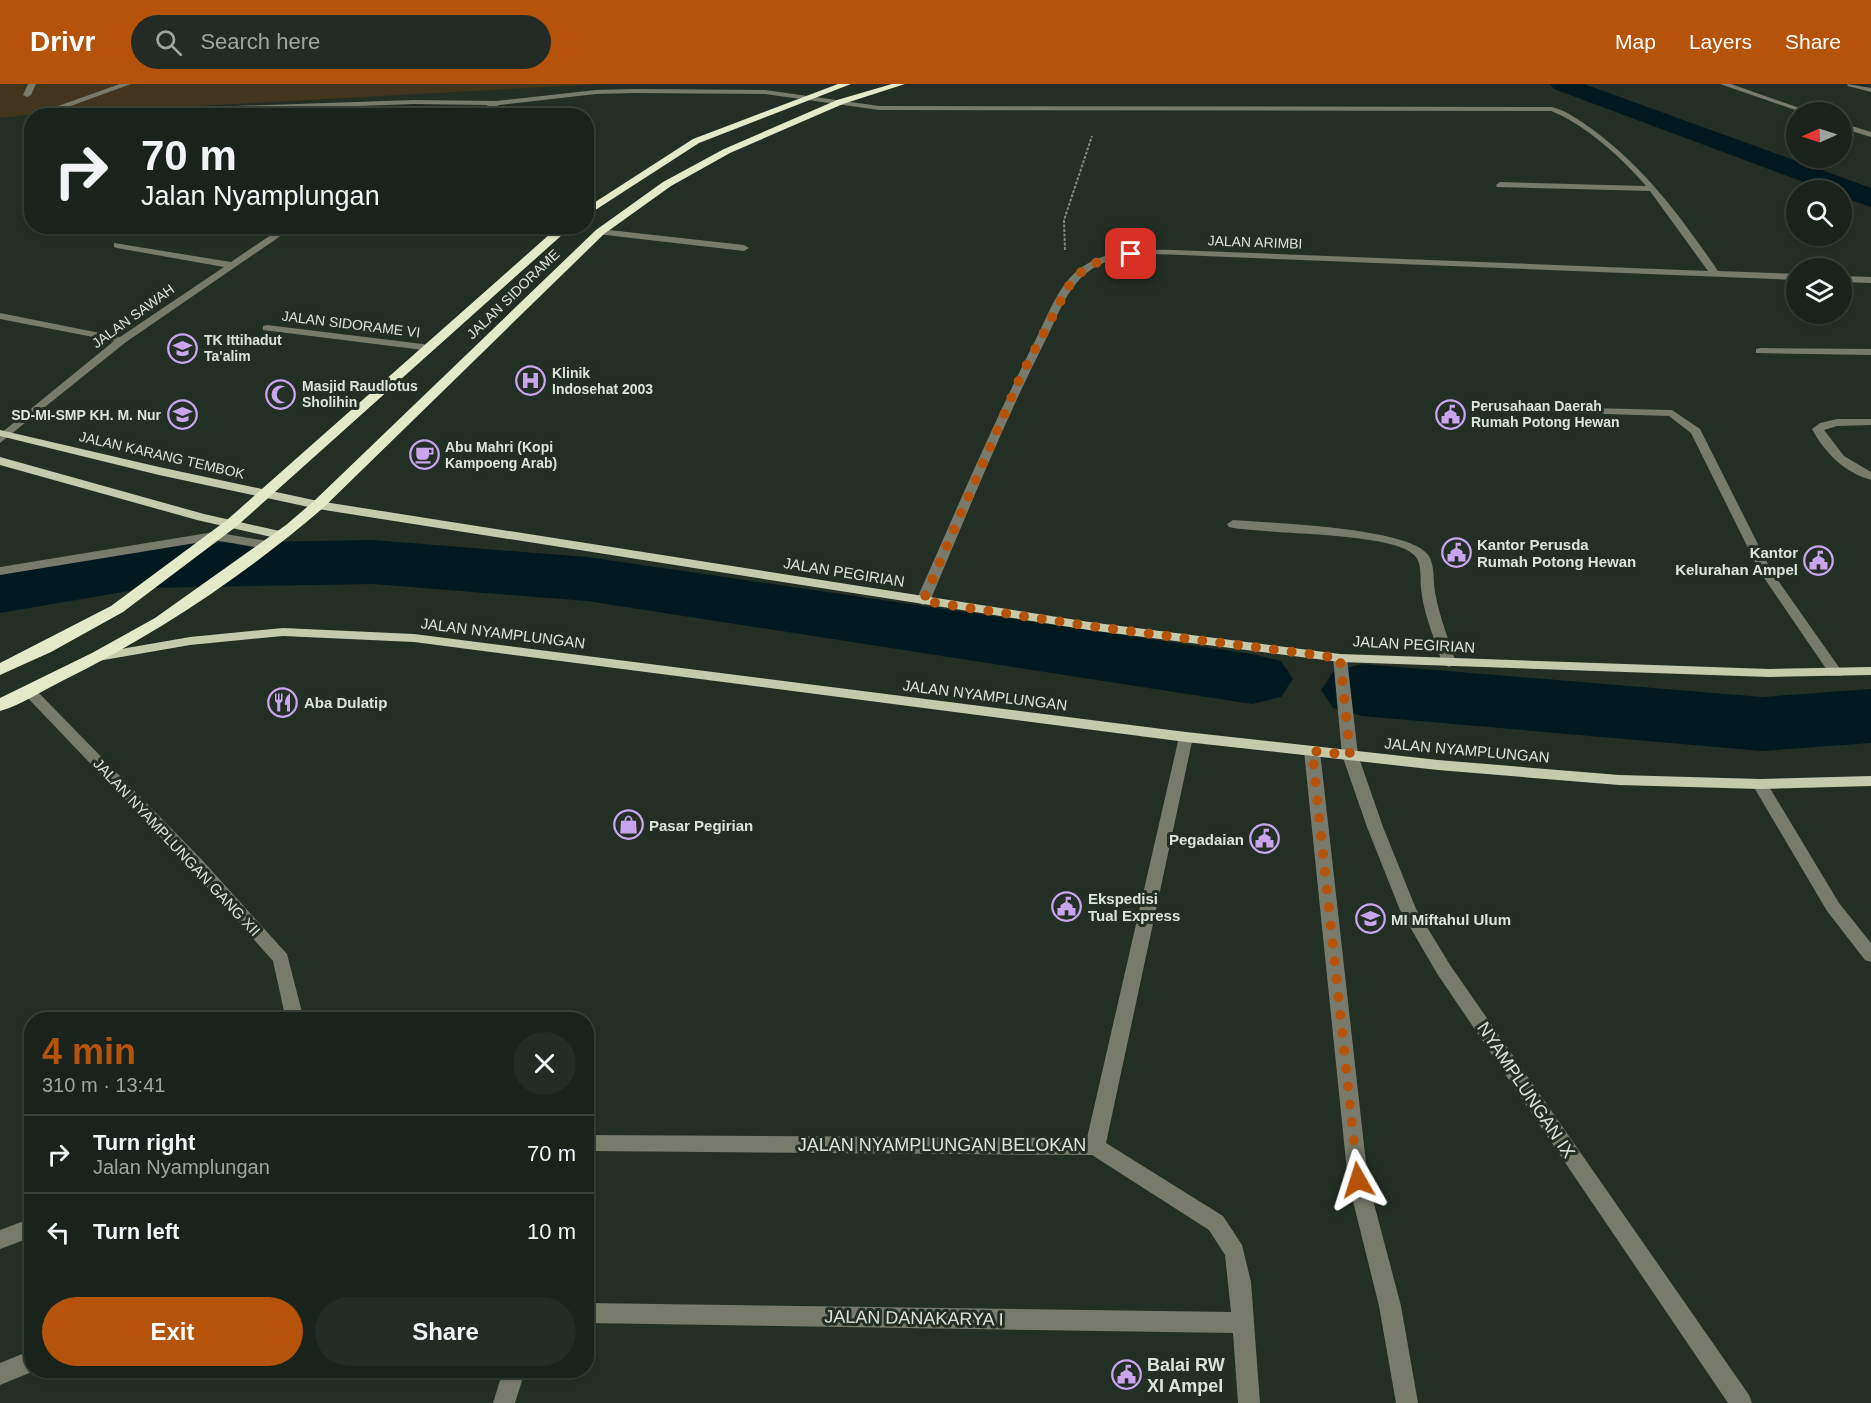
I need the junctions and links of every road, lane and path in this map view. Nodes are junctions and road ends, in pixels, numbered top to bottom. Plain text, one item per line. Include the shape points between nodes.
1 (32, 84) edge
2 (127, 84) edge
3 (847, 84) edge
4 (901, 84) edge
5 (1724, 84) edge
6 (1851, 84) edge
7 (1871, 90) edge
8 (27, 95) dead end
9 (808, 97) junction
10 (840, 102) junction
11 (497, 103) junction
12 (1786, 105) edge
13 (1101, 107) junction
14 (65, 108) edge
15 (148, 108) edge
16 (489, 108) edge
17 (1852, 128) edge
18 (1871, 135) edge
19 (1500, 185) dead end
20 (1654, 189) junction
21 (594, 208) edge
22 (600, 232) junction
23 (279, 234) edge
24 (556, 234) edge
25 (117, 245) dead end
26 (744, 248) dead end
27 (1064, 249) dead end
28 (231, 265) junction
29 (1715, 274) junction
30 (1786, 277) edge
31 (1852, 279) edge
32 (1871, 280) edge
33 (0, 316) edge
34 (267, 328) dead end
35 (122, 340) junction
36 (430, 348) junction
37 (1760, 351) dead end
38 (1871, 352) edge
39 (1547, 410) dead end
40 (1871, 422) edge
41 (2, 436) edge
42 (0, 461) edge
43 (1871, 476) edge
44 (267, 494) junction
45 (318, 505) junction
46 (232, 523) junction
47 (1233, 524) dead end
48 (280, 535) junction
49 (214, 537) junction
50 (262, 549) junction
51 (0, 571) edge
52 (923, 601) junction
53 (98, 657) junction
54 (1340, 658) junction
55 (1449, 663) junction
56 (0, 670) edge
57 (1871, 671) edge
58 (1836, 673) junction
59 (29, 691) junction
60 (0, 705) edge
61 (1186, 737) junction
62 (1312, 751) junction
63 (1350, 755) junction
64 (1871, 781) edge
65 (1760, 784) junction
66 (1871, 955) edge
67 (293, 1012) edge
68 (594, 1143) edge
69 (1095, 1147) junction
70 (24, 1230) edge
71 (0, 1240) edge
72 (594, 1313) edge
73 (1242, 1323) junction
74 (24, 1364) edge
75 (0, 1374) edge
76 (512, 1378) edge
77 (504, 1403) edge
78 (1249, 1403) edge
79 (1407, 1403) edge
80 (1741, 1403) edge

1 - 8 street
2 - 14 street
3 - 9 highway
4 - 10 highway, JALAN SIDORAME
5 - 12 street
6 - 7 street
9 - 10 street
9 - 11 street via 729,90 596,92
9 - 21 highway via 696,141
10 - 13 street via 879,108
10 - 22 highway, JALAN SIDORAME via 727,151 667,184
11 - 15 street
11 - 16 street
13 - 20 street via 1552,109 1607,142
13 - 27 path via 1064,220
17 - 18 street
19 - 20 street
20 - 29 street
22 - 26 street
22 - 45 highway, JALAN SIDORAME
23 - 28 street, JALAN SAWAH
24 - 36 highway, JALAN SIDORAME
25 - 28 street
28 - 35 street, JALAN SAWAH
29 - 30 street, JALAN ARIMBI
29 - 52 street, JALAN ARIMBI via 1204,253 1131,254 1102,260 1084,269 1068,287 1020,378
31 - 32 street
33 - 35 street
34 - 36 street, JALAN SIDORAME VI
35 - 41 street, JALAN SAWAH
36 - 44 highway, JALAN SIDORAME
37 - 38 street
39 - 58 street via 1672,413 1696,431 1766,572
40 - 43 street via 1826,424 1818,429 1823,440 1848,465
41 - 44 main road, JALAN KARANG TEMBOK
42 - 46 main road
44 - 45 main road, JALAN KARANG TEMBOK
44 - 46 highway, JALAN SIDORAME
45 - 48 highway, JALAN SIDORAME
45 - 52 main road, JALAN PEGIRIAN
46 - 48 main road
46 - 49 highway, JALAN SIDORAME
47 - 55 street via 1401,542 1419,552
48 - 50 highway, JALAN SIDORAME
49 - 50 street
49 - 51 street
49 - 56 highway, JALAN SIDORAME via 117,609
50 - 53 highway, JALAN SIDORAME via 161,621
52 - 54 main road, JALAN PEGIRIAN
53 - 59 highway, JALAN SIDORAME
53 - 61 main road, JALAN NYAMPLUNGAN via 190,641 283,632 414,638
54 - 55 main road, JALAN PEGIRIAN
54 - 63 street, NYAMPLUNGAN IX
55 - 58 main road, JALAN PEGIRIAN
57 - 58 main road, JALAN PEGIRIAN
59 - 60 highway, JALAN SIDORAME
59 - 67 street, JALAN NYAMPLUNGAN GANG XII via 281,959
61 - 62 main road, JALAN NYAMPLUNGAN
61 - 69 street, JALAN NYAMPLUNGAN BELOKAN
62 - 63 main road, JALAN NYAMPLUNGAN
62 - 79 street via 1358,1180 1390,1306
63 - 65 main road, JALAN NYAMPLUNGAN via 1619,780
63 - 80 street, NYAMPLUNGAN IX via 1395,881 1425,939
64 - 65 main road, JALAN NYAMPLUNGAN
65 - 66 street via 1833,907
68 - 69 street, JALAN NYAMPLUNGAN BELOKAN
69 - 73 street via 1216,1223 1235,1252
70 - 71 street
72 - 73 street, JALAN DANAKARYA I
73 - 78 street
74 - 75 street
76 - 77 street

